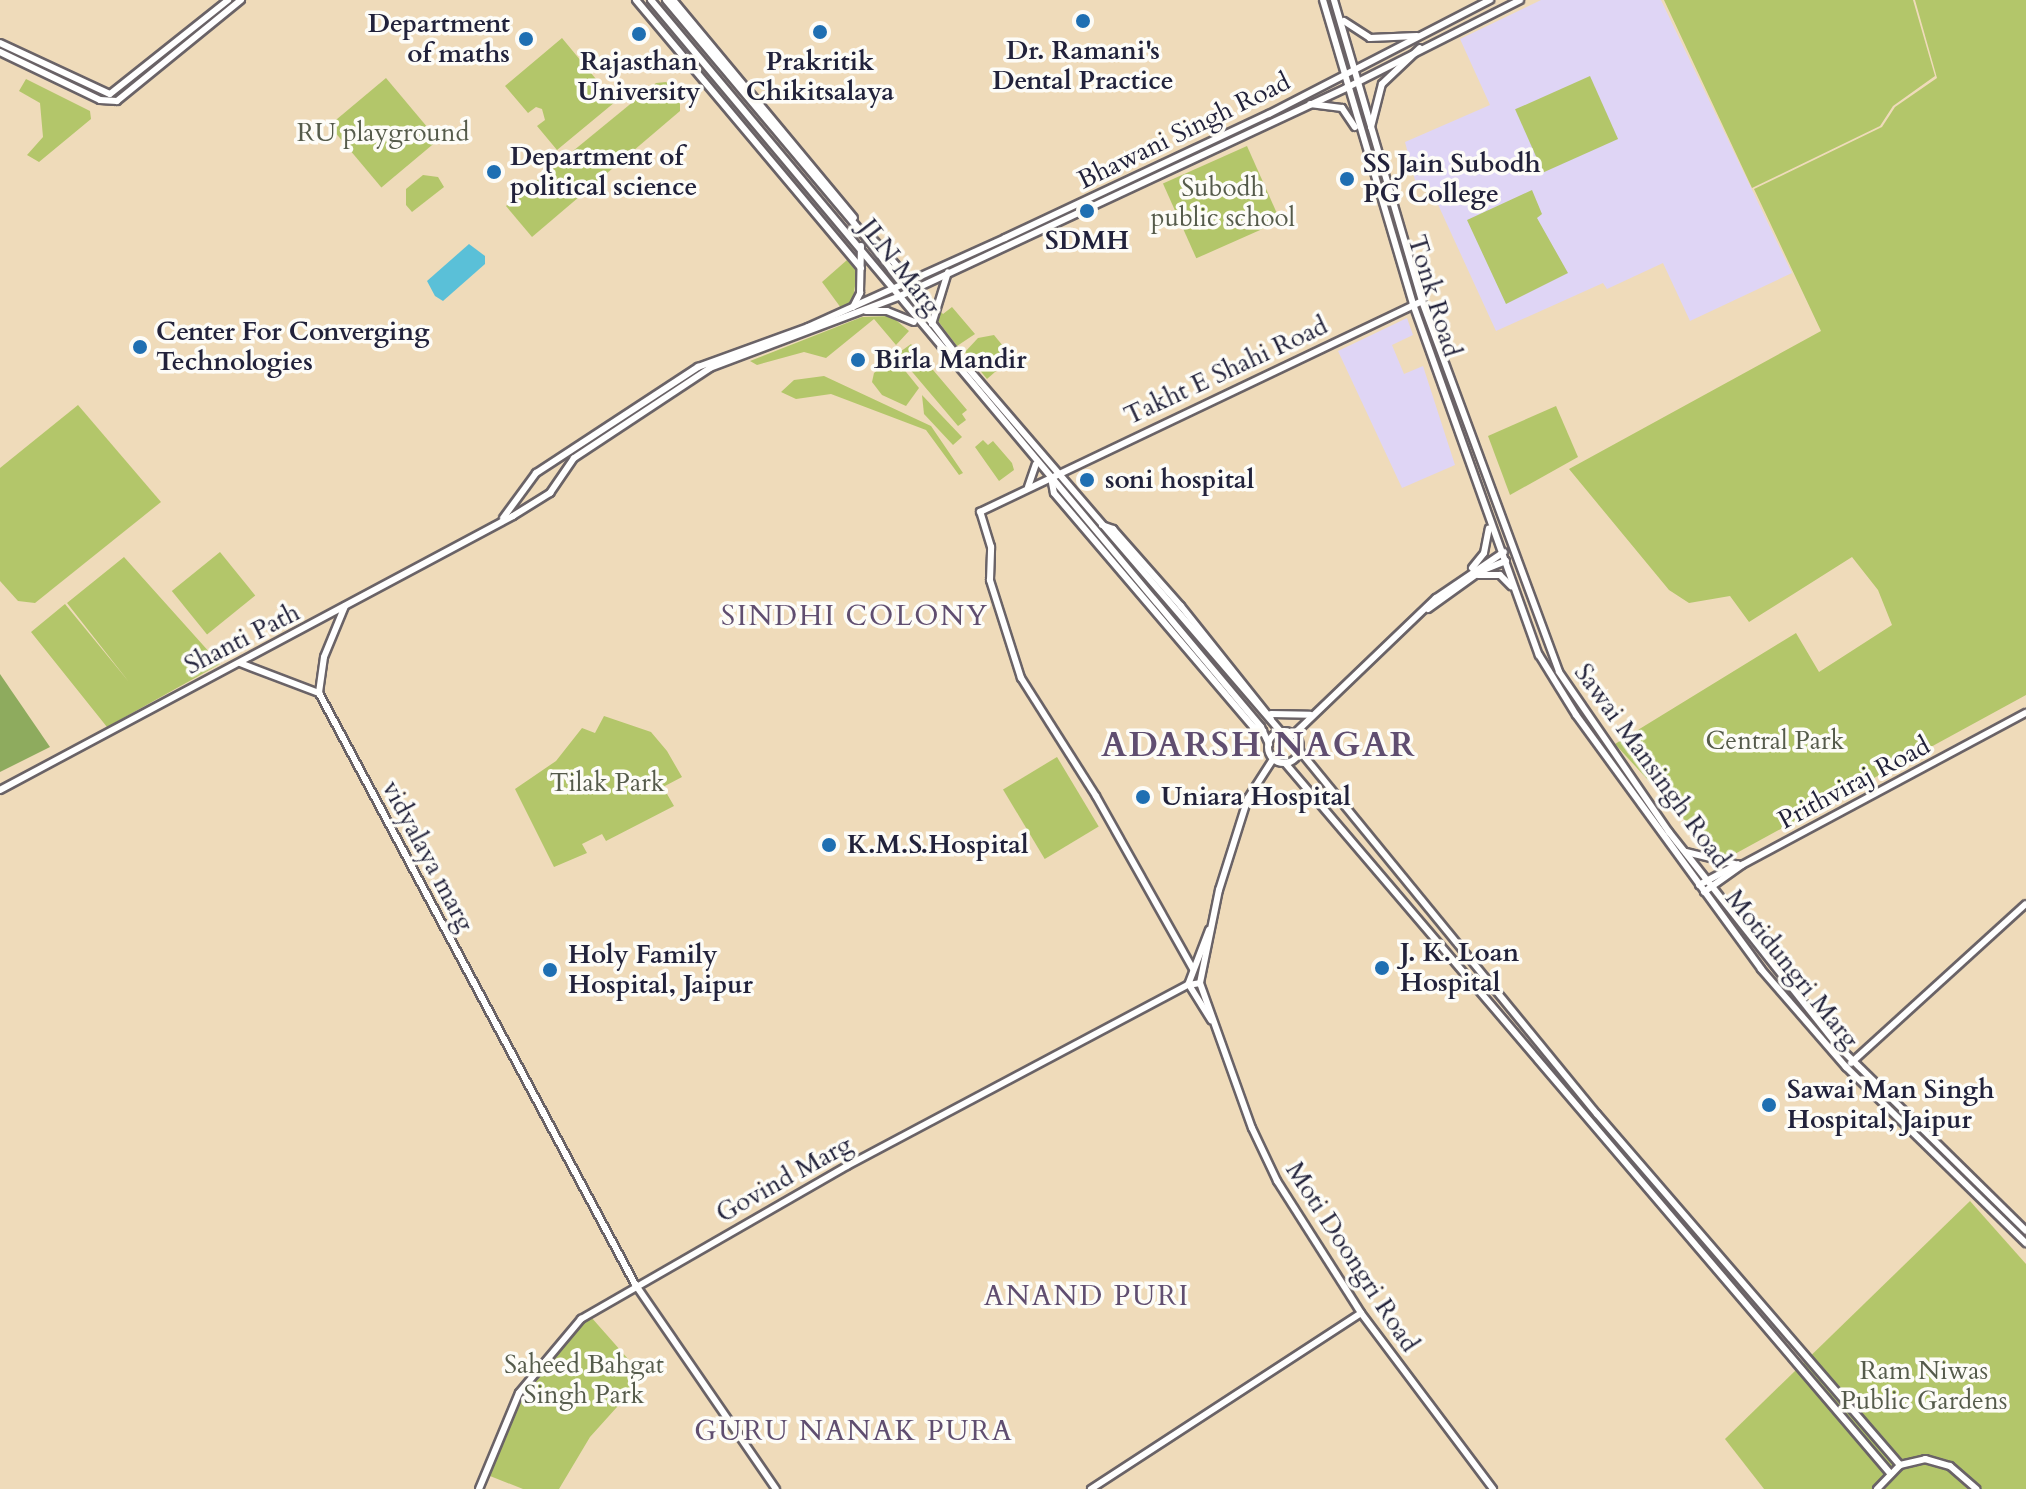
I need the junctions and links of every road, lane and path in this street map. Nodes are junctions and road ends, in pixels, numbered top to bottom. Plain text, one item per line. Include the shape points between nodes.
1 (228, 0) edge
2 (241, 0) edge
3 (636, 0) edge
4 (651, 0) edge
5 (666, 0) edge
6 (673, 0) edge
7 (1323, 0) edge
8 (1334, 0) edge
9 (1490, 0) edge
10 (1520, 0) edge
11 (1337, 11) junction
12 (1417, 36) junction
13 (0, 43) edge
14 (1420, 48) junction
15 (0, 52) edge
16 (1352, 71) junction
17 (1343, 76) junction
18 (1356, 83) junction
19 (1346, 88) junction
20 (1310, 104) junction
21 (1373, 143) junction
22 (1365, 148) junction
23 (852, 218) junction
24 (861, 246) junction
25 (861, 268) junction
26 (948, 272) junction
27 (918, 277) junction
28 (900, 284) junction
29 (891, 289) junction
30 (907, 293) junction
31 (898, 297) junction
32 (1422, 301) junction
33 (1413, 304) junction
34 (853, 307) junction
35 (866, 311) junction
36 (917, 324) junction
37 (932, 324) junction
38 (1036, 463) junction
39 (540, 471) junction
40 (1058, 472) junction
41 (1050, 480) junction
42 (529, 483) junction
43 (554, 485) junction
44 (1028, 487) junction
45 (541, 497) junction
46 (1487, 516) junction
47 (501, 521) junction
48 (1510, 549) junction
49 (1500, 553) junction
50 (1513, 559) junction
51 (1503, 562) junction
52 (1472, 573) junction
53 (1515, 592) junction
54 (345, 606) junction
55 (239, 663) junction
56 (319, 693) junction
57 (2026, 713) edge
58 (1314, 714) junction
59 (1271, 718) junction
60 (1281, 732) junction
61 (1293, 735) junction
62 (1269, 744) junction
63 (1299, 750) junction
64 (1273, 759) junction
65 (1285, 763) junction
66 (0, 790) edge
67 (1683, 851) junction
68 (1738, 864) junction
69 (1707, 879) junction
70 (1699, 885) junction
71 (1713, 886) junction
72 (1704, 892) junction
73 (2026, 904) edge
74 (1434, 913) junction
75 (1213, 922) junction
76 (1424, 922) junction
77 (1192, 972) junction
78 (1200, 980) junction
79 (1190, 986) junction
80 (1215, 1026) junction
81 (1849, 1064) junction
82 (2026, 1231) edge
83 (2026, 1243) edge
84 (635, 1284) junction
85 (1361, 1313) junction
86 (1819, 1375) junction
87 (1811, 1382) junction
88 (1900, 1465) junction
89 (1890, 1473) junction
90 (479, 1489) edge
91 (776, 1489) edge
92 (1091, 1489) edge
93 (1493, 1489) edge
94 (1877, 1489) edge
95 (1976, 1489) edge

1 - 13 main road via 110,94
2 - 15 main road via 117,101 100,100
3 - 25 main road
4 - 24 main road, JLN Marg
5 - 23 main road, JLN Marg
6 - 23 main road
7 - 17 main road
8 - 11 main road, Sawai Mansingh Road
9 - 12 main road, Bhawani Singh Road
10 - 14 main road, Bhawani Singh Road
11 - 12 main road via 1349,28 1370,38
11 - 16 main road, Sawai Mansingh Road
12 - 16 main road, Bhawani Singh Road
14 - 18 main road, Bhawani Singh Road
14 - 21 main road via 1379,91 1370,118
16 - 17 main road, Bhawani Singh Road
16 - 18 main road, Sawai Mansingh Road
17 - 19 main road
17 - 27 main road, Bhawani Singh Road
18 - 19 main road, Bhawani Singh Road
18 - 21 main road, Sawai Mansingh Road
19 - 20 main road, Bhawani Singh Road
19 - 22 main road, Tonk Road
20 - 22 main road via 1330,103 1346,111
20 - 26 main road, Bhawani Singh Road
21 - 32 main road, Sawai Mansingh Road
22 - 33 main road, Tonk Road
23 - 27 main road via 902,273
23 - 28 main road, JLN Marg
24 - 25 main road
24 - 29 main road, JLN Marg
25 - 34 main road
26 - 30 main road, Bhawani Singh Road
26 - 37 main road
27 - 28 main road, Bhawani Singh Road
28 - 29 main road, Bhawani Singh Road
28 - 30 main road, JLN Marg
29 - 31 main road, JLN Marg
29 - 34 main road
30 - 31 main road, Bhawani Singh Road
30 - 37 main road, JLN Marg
31 - 35 main road, Bhawani Singh Road
31 - 36 main road, JLN Marg
32 - 33 main road, Takht E Shahi Road
32 - 48 main road, Sawai Mansingh Road
33 - 40 main road, Takht E Shahi Road
33 - 46 main road, Tonk Road
34 - 39 main road via 698,367
35 - 36 main road via 900,314
35 - 43 main road, Bhawani Singh Road via 710,368 574,458
36 - 38 main road, JLN Marg
37 - 40 main road, JLN Marg
38 - 41 main road, JLN Marg
38 - 44 main road
39 - 42 main road
39 - 43 main road via 549,474
40 - 41 main road, Takht E Shahi Road
40 - 59 main road, JLN Marg
41 - 44 main road
41 - 62 main road, JLN Marg
42 - 45 main road
42 - 47 main road
43 - 45 main road, Shanti Path
44 - 77 main road via 980,512 991,547 990,580 1021,678 1096,796
45 - 47 main road, Shanti Path
46 - 49 main road, Motidungri Marg
46 - 52 main road via 1488,540
47 - 54 main road, Shanti Path
48 - 49 main road
48 - 50 main road, Sawai Mansingh Road
49 - 51 main road, Motidungri Marg
49 - 52 main road
50 - 51 main road
50 - 67 main road, Sawai Mansingh Road via 1559,672
51 - 52 main road
51 - 53 main road, Motidungri Marg
52 - 53 main road via 1500,575
52 - 58 main road
53 - 70 main road, Motidungri Marg via 1548,672
54 - 55 main road, Shanti Path
54 - 56 main road via 324,657
55 - 56 main road
55 - 66 main road, Shanti Path
56 - 84 main road, vidyalaya marg
57 - 68 main road, Prithviraj Road
58 - 59 main road
58 - 61 main road
59 - 60 main road, JLN Marg
60 - 61 main road
60 - 62 main road
61 - 63 main road
62 - 64 main road
63 - 65 main road
63 - 74 main road
64 - 65 main road
64 - 75 main road via 1248,798
65 - 76 main road
67 - 68 main road
67 - 69 main road, Sawai Mansingh Road
68 - 69 main road
68 - 71 main road, Prithviraj Road
69 - 70 main road
69 - 71 main road, Sawai Mansingh Road
70 - 72 main road, Motidungri Marg
71 - 72 main road, Prithviraj Road
71 - 81 main road, Sawai Mansingh Road
72 - 81 main road, Motidungri Marg
73 - 81 main road
74 - 76 main road
74 - 86 main road
75 - 77 main road
75 - 78 main road
76 - 87 main road
77 - 78 main road
77 - 79 main road
78 - 79 main road, Govind Marg
78 - 80 main road, Moti Doongri Road
79 - 80 main road, Moti Doongri Road
79 - 84 main road, Govind Marg
80 - 85 main road, Moti Doongri Road via 1277,1181
81 - 82 main road, Sawai Mansingh Road
81 - 83 main road, Motidungri Marg
84 - 90 main road, Govind Marg via 581,1319 537,1366 505,1417
84 - 91 main road, vidyalaya marg
85 - 92 main road
85 - 93 main road, Moti Doongri Road
86 - 87 main road
86 - 88 main road
87 - 89 main road
88 - 89 main road
88 - 95 main road via 1939,1461
89 - 94 main road

